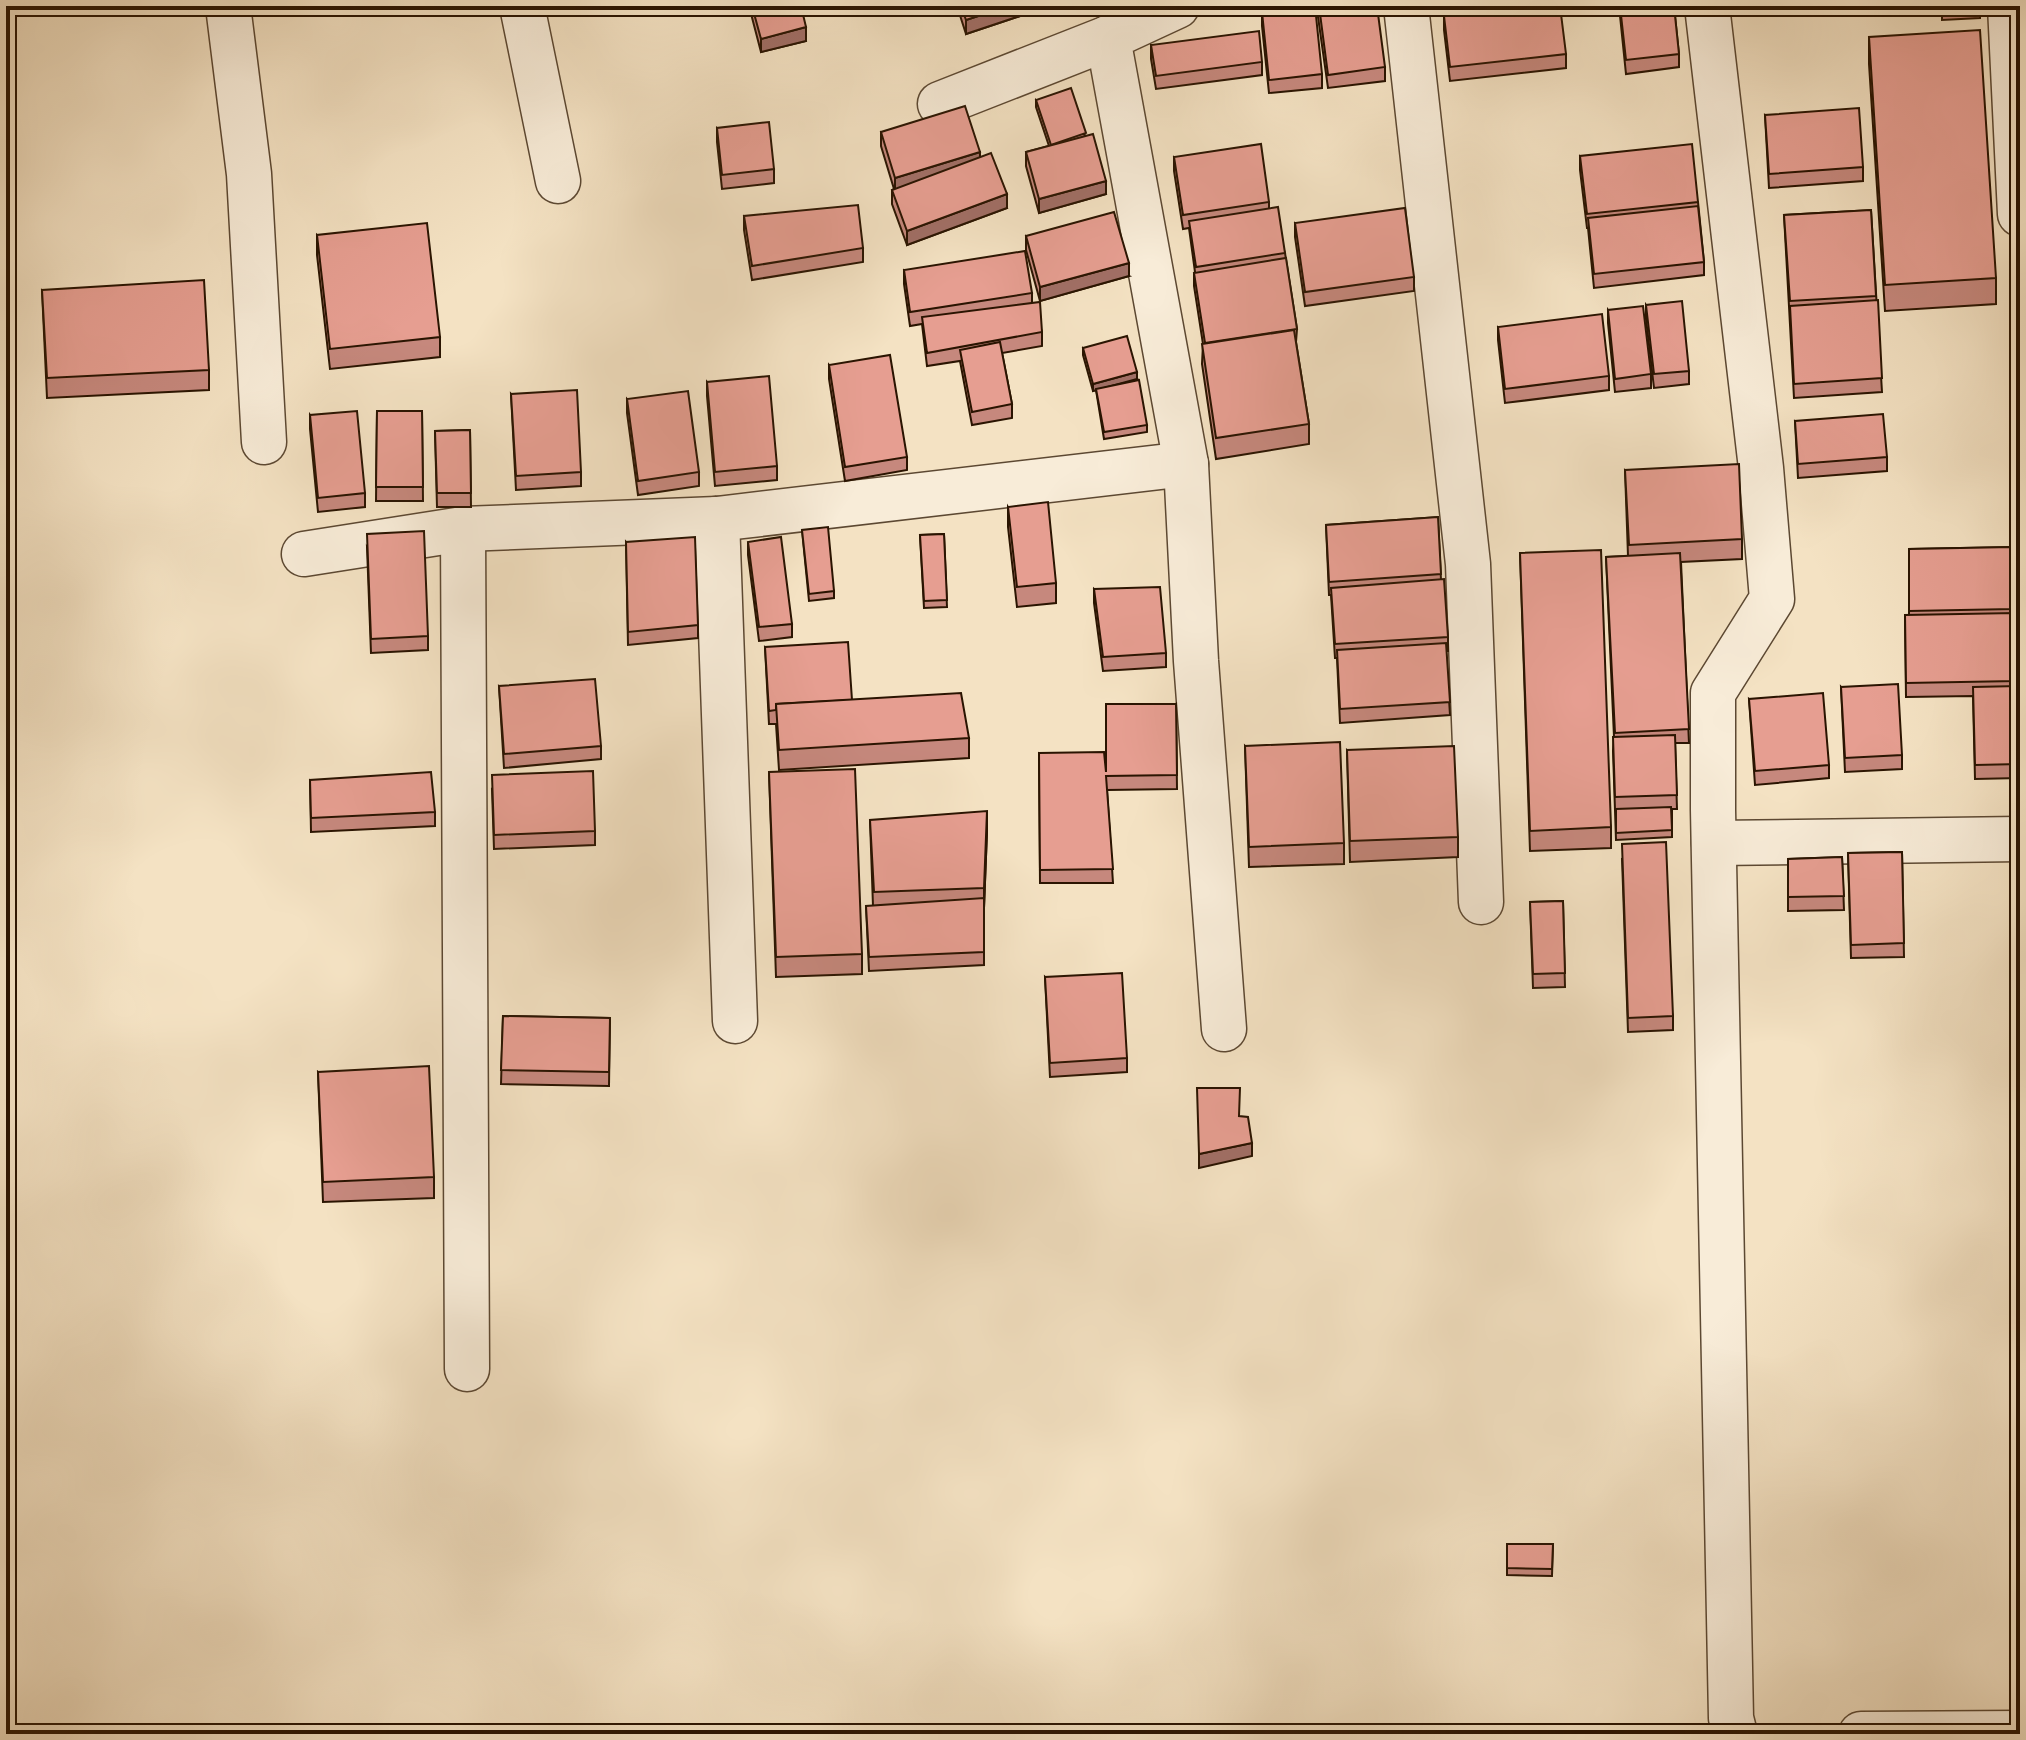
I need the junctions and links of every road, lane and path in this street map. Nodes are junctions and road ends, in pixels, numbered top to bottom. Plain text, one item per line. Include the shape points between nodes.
1 (228, 6) edge
2 (522, 6) edge
3 (1177, 6) edge
4 (1406, 6) edge
5 (1707, 6) edge
6 (2010, 6) edge
7 (1108, 38) junction
8 (940, 104) dead end
9 (558, 181) dead end
10 (2020, 214) edge
11 (264, 442) dead end
12 (1186, 464) junction
13 (717, 519) junction
14 (463, 529) junction
15 (304, 554) dead end
16 (2020, 839) edge
17 (1714, 843) junction
18 (1481, 902) dead end
19 (735, 1021) dead end
20 (1224, 1029) dead end
21 (467, 1369) dead end
22 (2020, 1733) edge
23 (1735, 1734) edge
24 (1861, 1734) edge

1 - 11 street via 249,174
2 - 9 street
3 - 7 street
4 - 18 street via 1468,564
5 - 17 street via 1772,599 1713,693
6 - 10 street
7 - 8 street
7 - 12 street
12 - 13 street
12 - 20 street
13 - 14 street
13 - 19 street
14 - 15 street
14 - 21 street
16 - 17 street
17 - 23 street via 1730,1702
22 - 24 street

